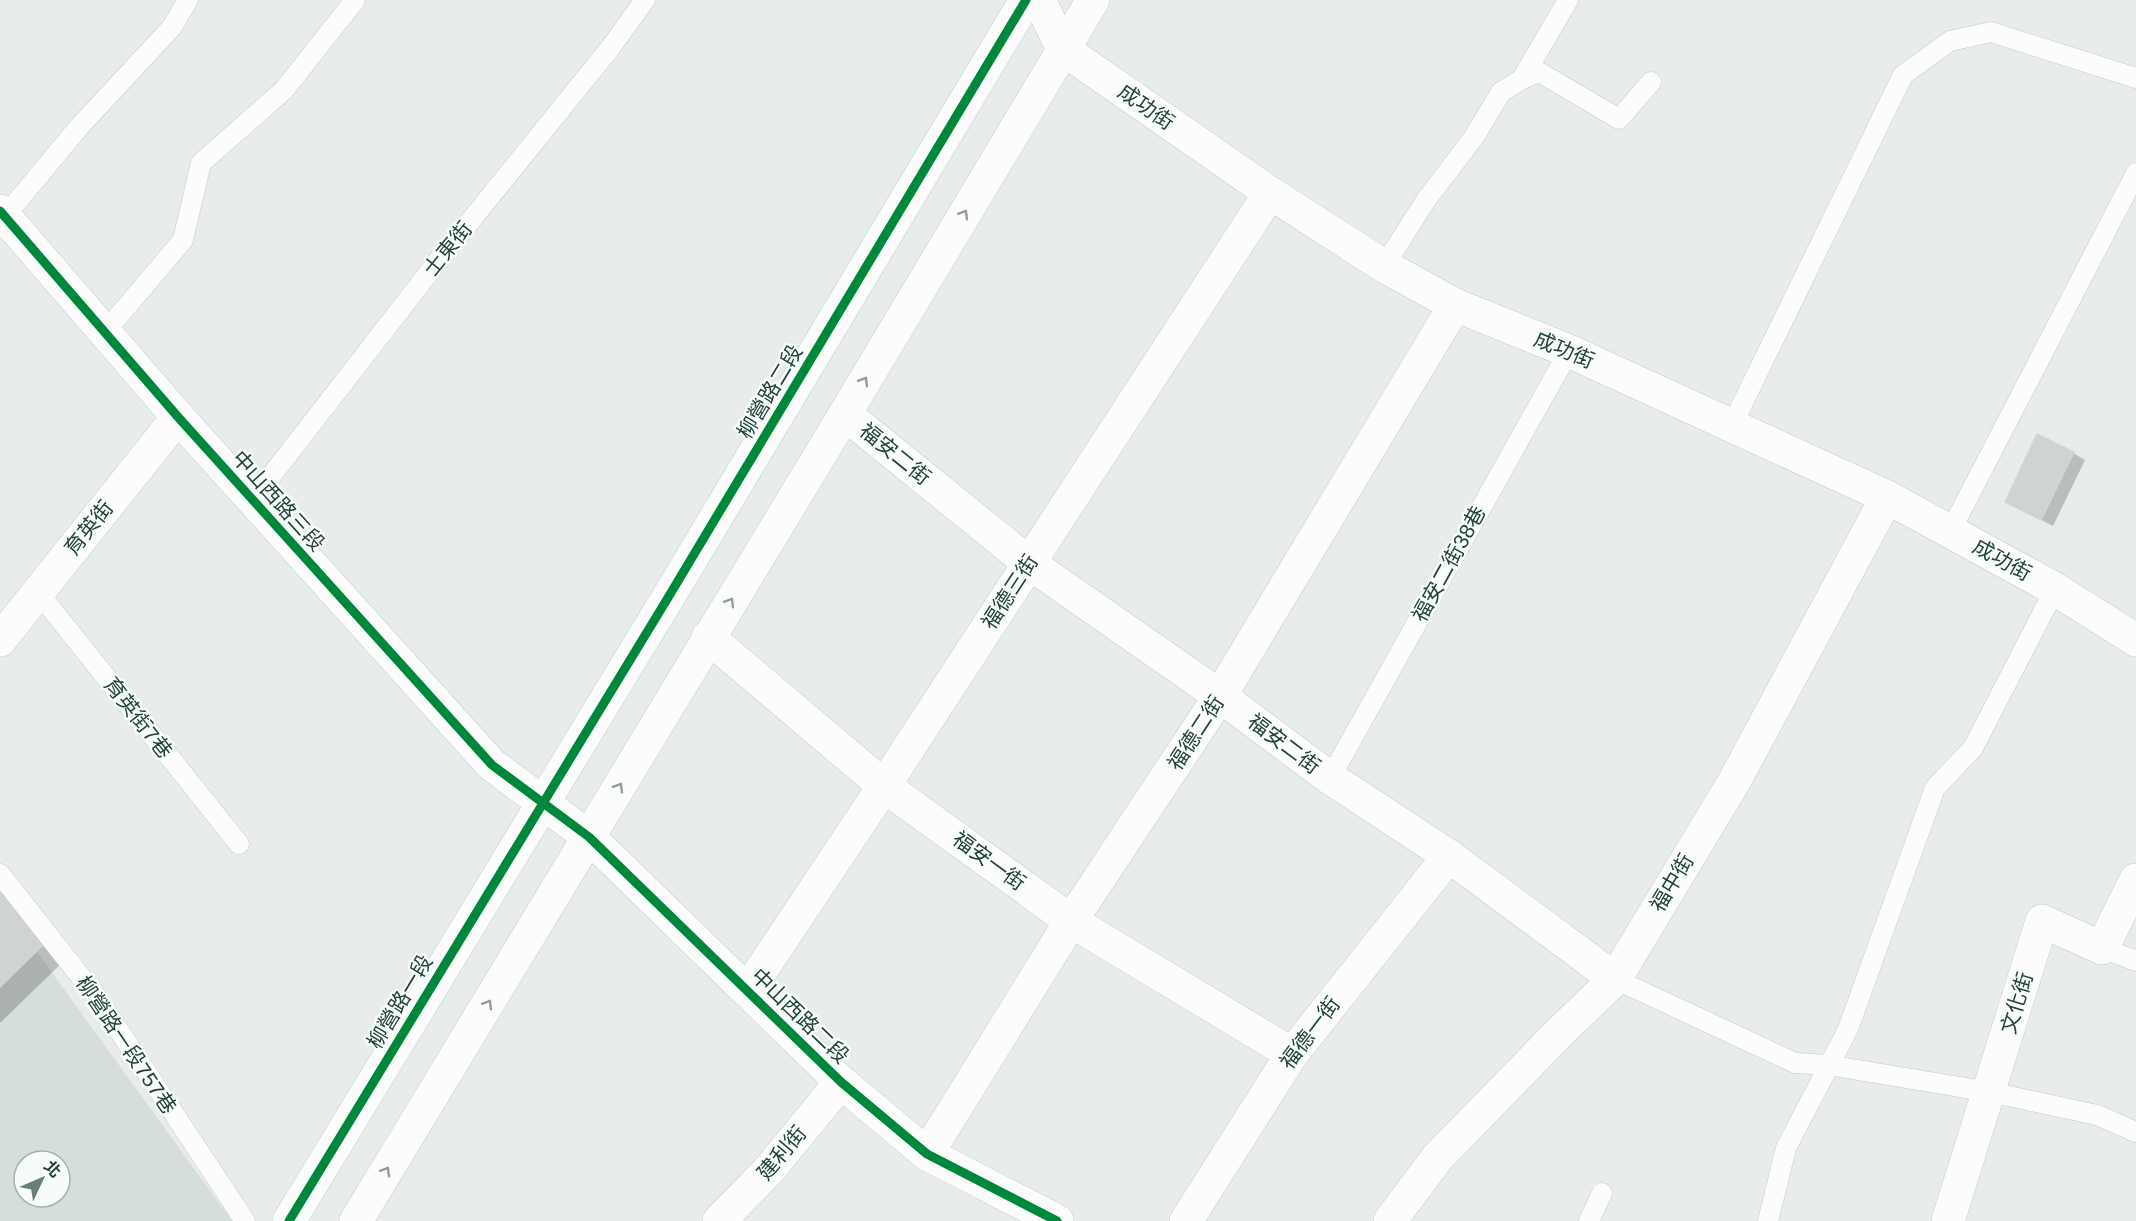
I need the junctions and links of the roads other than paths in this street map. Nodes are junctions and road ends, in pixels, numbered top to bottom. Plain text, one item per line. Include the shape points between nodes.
1 (188, 0) edge
2 (355, 0) edge
3 (645, 0) edge
4 (1026, 0) edge
5 (1038, 0) edge
6 (1093, 0) edge
7 (1568, 0) edge
8 (1063, 49) junction
9 (2136, 78) edge
10 (1522, 79) junction
11 (1651, 82) dead end
12 (2136, 173) edge
13 (1270, 193) junction
14 (2, 213) edge
15 (1384, 266) junction
16 (1455, 305) junction
17 (105, 332) junction
18 (1569, 351) junction
19 (845, 414) junction
20 (178, 417) junction
21 (1731, 427) junction
22 (1887, 497) junction
23 (253, 499) junction
24 (1950, 532) junction
25 (1029, 562) junction
26 (2055, 589) junction
27 (38, 592) junction
28 (708, 637) junction
29 (0, 640) edge
30 (2136, 640) edge
31 (1221, 696) junction
32 (1330, 778) junction
33 (884, 786) junction
34 (542, 802) junction
35 (589, 837) junction
36 (239, 844) dead end
37 (1449, 856) junction
38 (0, 874) edge
39 (2136, 880) edge
40 (1071, 921) junction
41 (2102, 948) junction
42 (2136, 961) edge
43 (1615, 979) junction
44 (748, 990) junction
45 (1292, 1054) junction
46 (1828, 1065) junction
47 (841, 1082) junction
48 (1990, 1092) junction
49 (2136, 1132) edge
50 (927, 1154) junction
51 (1602, 1193) dead end
52 (245, 1221) edge
53 (289, 1221) edge
54 (356, 1221) edge
55 (720, 1221) edge
56 (1057, 1221) edge
57 (1186, 1221) edge
58 (1390, 1221) edge
59 (1589, 1221) edge
60 (1768, 1221) edge
61 (1948, 1221) edge

1 - 14 lane via 172,27
2 - 17 lane via 284,90 201,163 183,240
3 - 23 lane, 士東街
4 - 34 street, 柳營路二段
5 - 8 street, 成功街
6 - 8 street
7 - 10 lane
8 - 13 street, 成功街
19 -> 8 street
9 - 21 lane via 1990,32 1950,41 1903,75
10 - 11 lane via 1539,72 1619,119
10 - 15 lane via 1501,92
12 - 24 lane
13 - 15 street, 成功街
13 - 25 street, 福德三街
14 - 17 street, 中山西路三段
15 - 16 street, 成功街
16 - 18 street, 成功街
16 - 31 street, 福德二街
17 - 20 street, 中山西路三段
18 - 21 street, 成功街
18 - 32 lane, 福安二街38巷
19 - 25 street, 福安二街
28 -> 19 street
20 - 23 street, 中山西路三段
20 - 27 street, 育英街
21 - 22 street, 成功街
22 - 24 street, 成功街
22 - 43 street, 福中街 via 1735,780
23 - 34 street, 中山西路三段 via 492,765
24 - 26 street, 成功街
25 - 31 street, 福安二街
25 - 33 street, 福德三街
26 - 30 street, 成功街
26 - 46 lane via 1973,748 1935,788 1848,1029
27 - 29 street, 育英街
27 - 36 lane, 育英街7巷
28 - 33 street, 福安一街
35 -> 28 street
31 - 32 street, 福安二街
31 - 40 street, 福德二街
32 - 37 street, 福安二街
33 - 40 street, 福安一街
33 - 44 street, 福德三街
34 - 35 street, 中山西路二段
34 - 53 street, 柳營路一段
35 - 44 street, 中山西路二段
54 -> 35 street
37 - 43 street, 福安二街
37 - 45 street, 福德一街
38 - 52 lane, 柳營路一段757巷 via 96,996
39 - 41 street
40 - 45 street, 福安一街
40 - 50 street, 福德二街
41 - 42 lane
41 - 48 street, 文化街 via 2042,921
43 - 46 lane via 1795,1063
43 - 58 street, 福中街 via 1438,1157
44 - 47 street, 中山西路二段
45 - 57 street, 福德一街
46 - 48 lane
46 - 60 lane via 1786,1148
47 - 50 street, 中山西路二段
47 - 55 street, 建利街 via 768,1171
48 - 49 lane via 2097,1115
48 - 61 street, 文化街
50 - 56 street, 中山西路二段
51 - 59 lane

